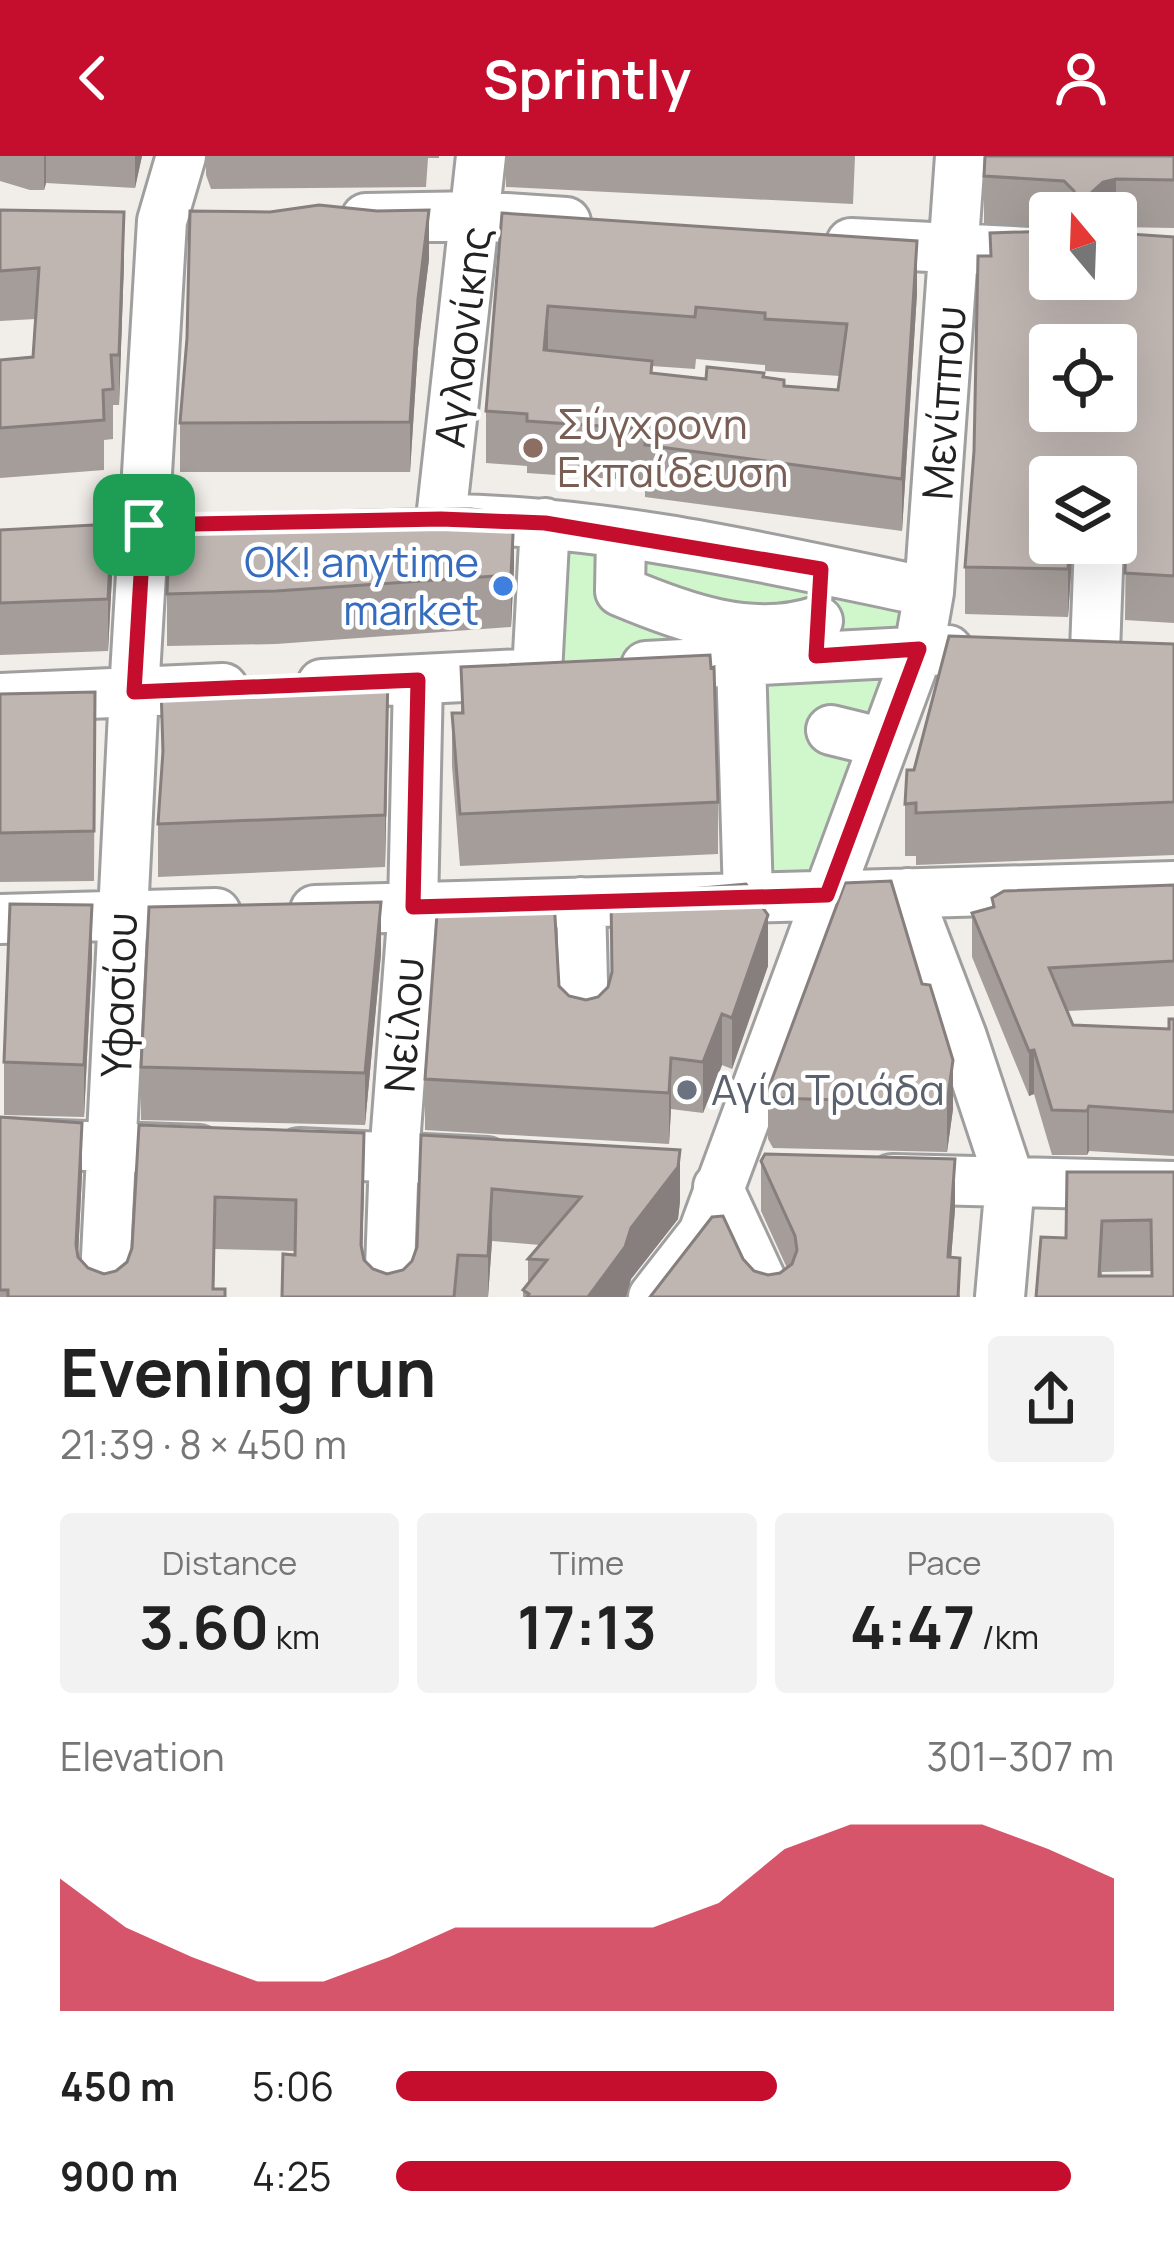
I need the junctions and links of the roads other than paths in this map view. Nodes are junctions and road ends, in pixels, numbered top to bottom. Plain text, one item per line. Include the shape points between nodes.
1 (181, 156) edge
2 (482, 156) edge
3 (960, 156) edge
4 (478, 216) junction
5 (320, 218) edge
6 (617, 226) edge
7 (804, 239) edge
8 (955, 250) junction
9 (1029, 252) edge
10 (545, 523) junction
11 (621, 535) junction
12 (1098, 564) edge
13 (821, 569) junction
14 (929, 592) junction
15 (817, 639) junction
16 (919, 649) junction
17 (985, 650) edge
18 (1093, 651) edge
19 (741, 660) junction
20 (575, 671) junction
21 (418, 680) junction
22 (134, 692) junction
23 (0, 698) edge
24 (831, 730) dead end
25 (884, 743) junction
26 (1174, 886) edge
27 (907, 893) junction
28 (827, 895) junction
29 (748, 897) junction
30 (581, 902) junction
31 (413, 907) junction
32 (122, 916) junction
33 (0, 919) edge
34 (584, 1023) edge
35 (0, 1143) edge
36 (113, 1146) junction
37 (394, 1157) junction
38 (535, 1165) edge
39 (770, 1176) edge
40 (705, 1178) junction
41 (842, 1178) edge
42 (1010, 1182) junction
43 (1174, 1186) edge
44 (104, 1297) edge
45 (389, 1297) edge
46 (653, 1297) edge
47 (769, 1297) edge
48 (1000, 1297) edge

1 - 22 street, Υφασίου via 162,220
2 - 4 street, Αγλαονίκης
3 - 8 street, Μενίππου
4 - 5 street
4 - 6 street
4 - 10 street, Αγλαονίκης via 418,519
7 - 8 street
8 - 9 street
8 - 14 street, Μενίππου
10 - 11 street
10 - 20 street
11 - 13 street
11 - 15 street via 620,591 684,618
12 - 18 street
13 - 14 street
13 - 15 street
14 - 16 street, Μενίππου
15 - 16 street
15 - 19 street
16 - 17 street
16 - 25 street, Μενίππου
19 - 20 street
19 - 29 street via 765,778
20 - 21 street
21 - 22 street
21 - 31 street, Νείλου
22 - 23 street
22 - 32 street, Υφασίου
24 - 25 street
25 - 28 street, Μενίππου
26 - 27 street
27 - 28 street
27 - 42 street
28 - 29 street
28 - 40 street, Μενίππου
29 - 30 street
30 - 31 street
30 - 34 street
31 - 32 street
31 - 37 street, Νείλου
32 - 33 street
32 - 36 street, Υφασίου
35 - 36 street
36 - 37 street
36 - 44 street, Υφασίου
37 - 38 street
37 - 45 street, Νείλου
39 - 40 street
40 - 46 street, Μενίππου via 703,1233
40 - 47 street
41 - 42 street
42 - 43 street
42 - 48 street

